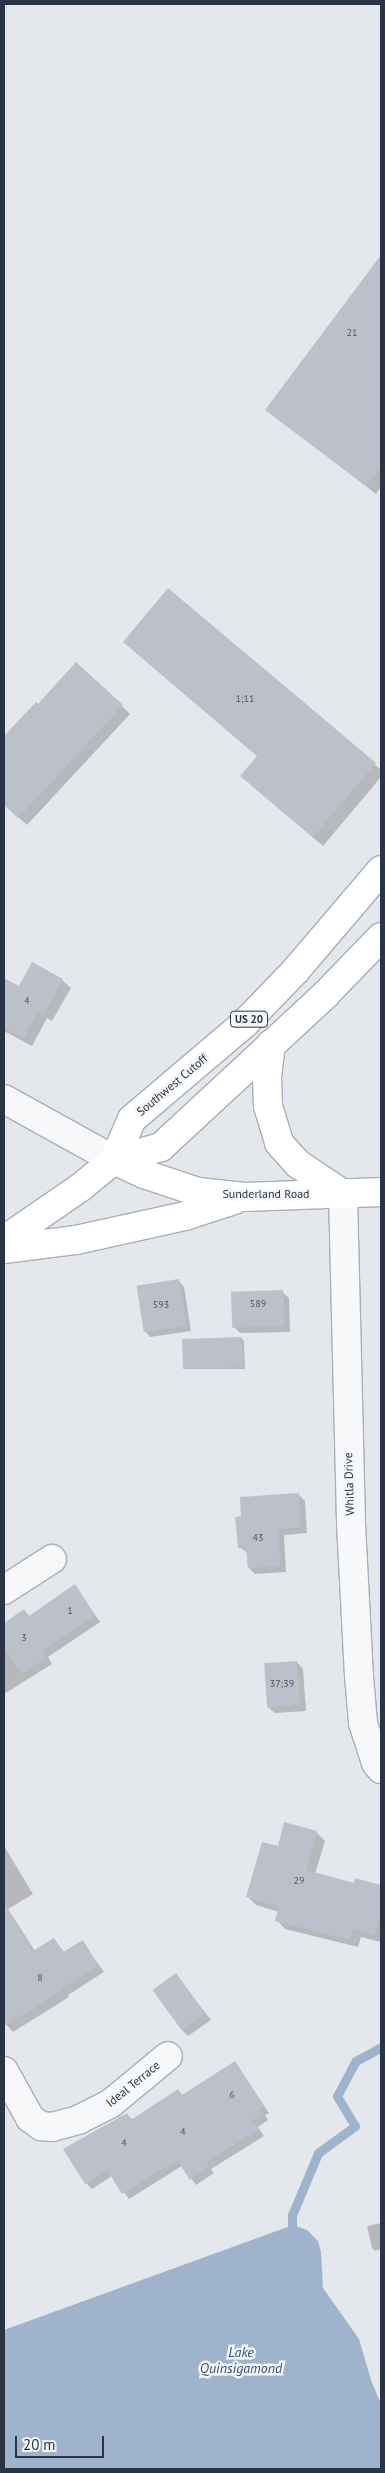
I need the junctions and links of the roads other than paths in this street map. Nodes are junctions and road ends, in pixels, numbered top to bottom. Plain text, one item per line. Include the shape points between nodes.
1 (381, 870) edge
2 (381, 937) edge
3 (271, 1044) junction
4 (4, 1099) edge
5 (114, 1160) junction
6 (381, 1192) edge
7 (343, 1194) junction
8 (245, 1197) junction
9 (4, 1240) edge
10 (4, 1249) edge
11 (52, 1559) dead end
12 (4, 1590) edge
13 (381, 1769) edge
14 (168, 2056) dead end
15 (4, 2071) edge

1 - 5 main road, Southwest Cutoff / US 20 via 245,1024 132,1119
2 - 3 main road, US 20 via 326,994
3 - 5 main road, US 20 via 161,1147
3 - 7 main road via 268,1106 279,1144 298,1164
4 - 5 street
5 - 8 main road, Sunderland Road via 180,1187
5 - 9 main road, US 20
6 - 7 main road, Sunderland Road
7 - 8 main road, Sunderland Road
7 - 13 street, Whitla Drive via 350,1524 359,1676 364,1723 376,1763
8 - 10 main road via 185,1216 76,1240
11 - 12 street
14 - 15 street, Ideal Terrace via 110,2104 78,2120 52,2127 41,2126 30,2118

